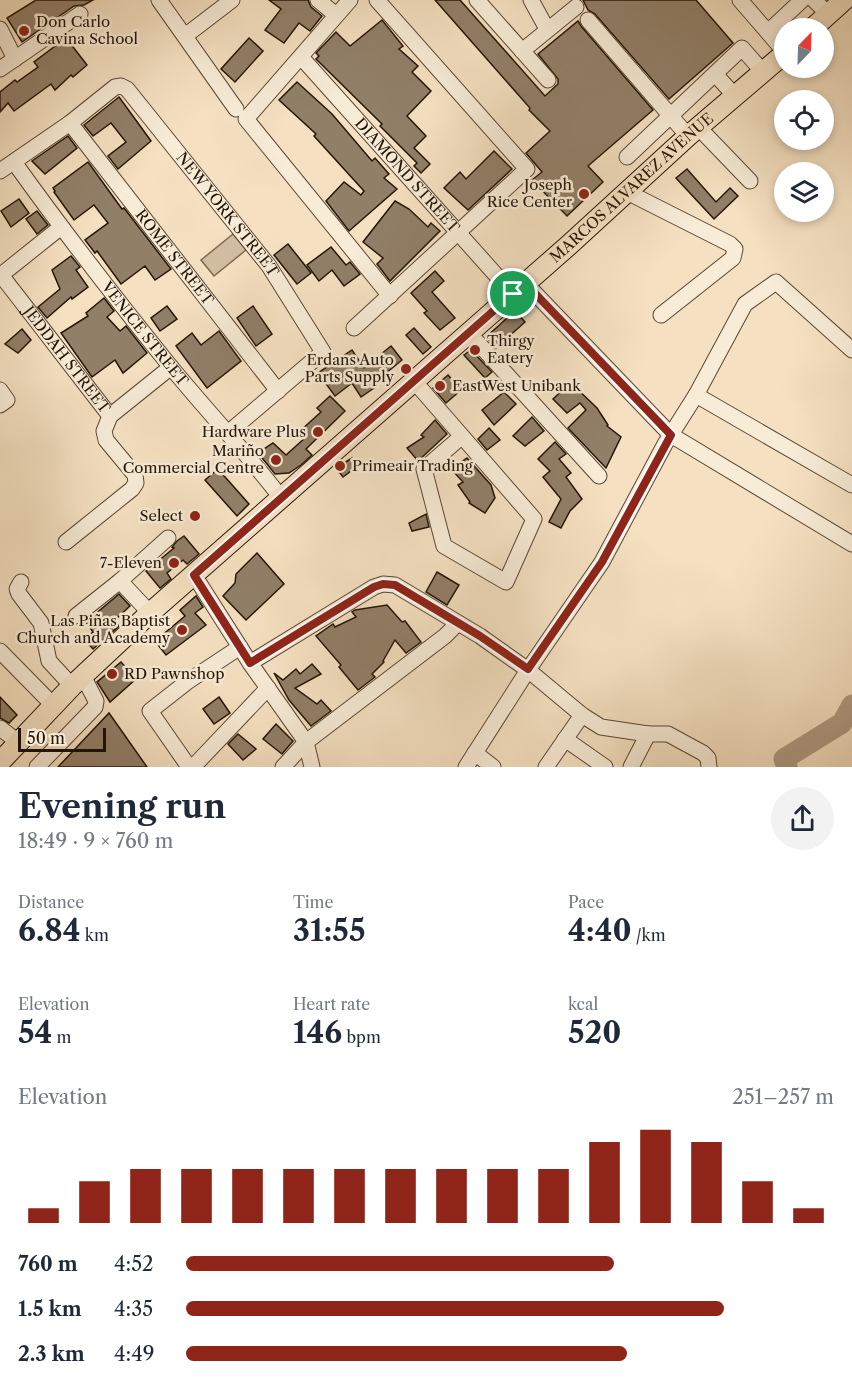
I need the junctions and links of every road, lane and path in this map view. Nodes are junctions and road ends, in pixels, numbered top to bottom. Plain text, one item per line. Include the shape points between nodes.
1 (159, 0) edge
2 (232, 0) edge
3 (318, 0) edge
4 (350, 0) edge
5 (377, 0) edge
6 (477, 0) edge
7 (531, 0) edge
8 (740, 0) edge
9 (802, 0) edge
10 (814, 0) edge
11 (844, 0) edge
12 (576, 7) dead end
13 (80, 14) dead end
14 (828, 14) junction
15 (336, 15) junction
16 (824, 18) edge
17 (588, 20) dead end
18 (0, 29) edge
19 (547, 29) junction
20 (768, 32) junction
21 (185, 36) junction
22 (774, 40) edge
23 (522, 51) junction
24 (301, 57) junction
25 (15, 59) junction
26 (774, 62) edge
27 (0, 69) edge
28 (763, 72) junction
29 (715, 74) junction
30 (548, 80) dead end
31 (735, 96) junction
32 (241, 114) junction
33 (670, 116) junction
34 (70, 123) junction
35 (693, 132) junction
36 (15, 162) junction
37 (654, 167) junction
38 (0, 171) edge
39 (750, 181) dead end
40 (627, 192) junction
41 (61, 227) junction
42 (458, 234) junction
43 (519, 289) junction
44 (390, 296) junction
45 (661, 315) dead end
46 (354, 328) dead end
47 (469, 333) junction
48 (852, 350) edge
49 (171, 367) junction
50 (414, 381) junction
51 (278, 391) junction
52 (696, 395) junction
53 (110, 416) junction
54 (228, 433) junction
55 (671, 435) junction
56 (461, 437) junction
57 (599, 476) dead end
58 (852, 485) edge
59 (282, 499) junction
60 (168, 538) dead end
61 (66, 542) dead end
62 (852, 544) edge
63 (194, 575) junction
64 (120, 581) junction
65 (21, 582) dead end
66 (150, 613) junction
67 (76, 616) dead end
68 (458, 623) junction
69 (240, 647) junction
70 (0, 651) edge
71 (250, 663) junction
72 (528, 669) junction
73 (77, 681) junction
74 (268, 688) junction
75 (52, 705) junction
76 (582, 715) junction
77 (0, 728) edge
78 (648, 734) junction
79 (566, 739) junction
80 (18, 742) junction
81 (306, 742) junction
82 (475, 753) junction
83 (0, 762) edge
84 (6, 767) edge
85 (37, 767) edge
86 (189, 767) edge
87 (193, 767) edge
88 (283, 767) edge
89 (312, 767) edge
90 (466, 767) edge
91 (493, 767) edge
92 (546, 767) edge
93 (605, 767) edge
94 (631, 767) edge
95 (709, 767) edge

1 - 21 street
2 - 21 street
3 - 15 street
4 - 15 street
5 - 42 street via 527,169
6 - 23 street
7 - 19 street
8 - 20 street
9 - 20 street
10 - 14 street
11 - 14 main road
12 - 19 street
13 - 25 street
14 - 16 main road
15 - 24 street
17 - 33 street
18 - 25 street
19 - 23 street
20 - 22 street
21 - 32 street
23 - 30 street
24 - 32 street
24 - 42 street, DIAMOND STREET
25 - 27 street
26 - 28 main road, MARCOS ALVAREZ AVENUE
28 - 29 street via 742,48
28 - 31 main road, MARCOS ALVAREZ AVENUE
29 - 31 street
29 - 33 street
31 - 35 main road, MARCOS ALVAREZ AVENUE
32 - 44 street
33 - 35 street
33 - 37 street via 632,152
34 - 36 street
34 - 51 street, ROME STREET
34 - 51 street, NEW YORK STREET via 115,87 127,89 269,266 324,352
35 - 37 main road, MARCOS ALVAREZ AVENUE
35 - 39 street
36 - 38 street
36 - 41 street, VENICE STREET
37 - 40 main road, MARCOS ALVAREZ AVENUE
40 - 43 main road, MARCOS ALVAREZ AVENUE
40 - 45 street via 735,249 733,258
41 - 49 street, VENICE STREET
41 - 53 street, JEDDAH STREET via 1,275
42 - 43 street, DIAMOND STREET
42 - 44 street
43 - 47 main road, MARCOS ALVAREZ AVENUE
43 - 55 street, DIAMOND STREET
44 - 46 street
47 - 50 main road, MARCOS ALVAREZ AVENUE
47 - 57 street
48 - 52 street via 776,282 745,304
49 - 53 street, JEDDAH STREET
49 - 54 street, VENICE STREET
50 - 56 street
50 - 59 main road, MARCOS ALVAREZ AVENUE
51 - 54 street
52 - 55 street
52 - 58 street
53 - 61 street via 104,431 106,440 135,475 136,483
54 - 59 street, VENICE STREET
55 - 62 street, DIAMOND STREET
55 - 72 street via 602,562
56 - 56 street via 534,519 506,582 444,546 424,469
59 - 63 main road, MARCOS ALVAREZ AVENUE
60 - 64 street
63 - 66 main road, MARCOS ALVAREZ AVENUE
63 - 69 street
64 - 66 street
64 - 67 street
65 - 73 street via 17,590 40,623 49,661
66 - 73 main road, MARCOS ALVAREZ AVENUE
68 - 71 street via 395,585 383,584
68 - 72 street
68 - 81 street
69 - 71 street
69 - 86 street via 150,711
70 - 75 street
71 - 74 street
72 - 76 street
72 - 82 street
73 - 75 main road, MARCOS ALVAREZ AVENUE
73 - 85 street via 96,701 95,707
74 - 81 street
74 - 87 street
75 - 80 main road, MARCOS ALVAREZ AVENUE
76 - 78 street via 601,727
76 - 79 street
77 - 80 street
78 - 94 street
78 - 95 street via 668,734 698,749 708,759
79 - 92 street
79 - 93 street
80 - 83 main road, MARCOS ALVAREZ AVENUE
81 - 88 street
81 - 89 street
82 - 90 street
82 - 91 street
83 - 84 street

